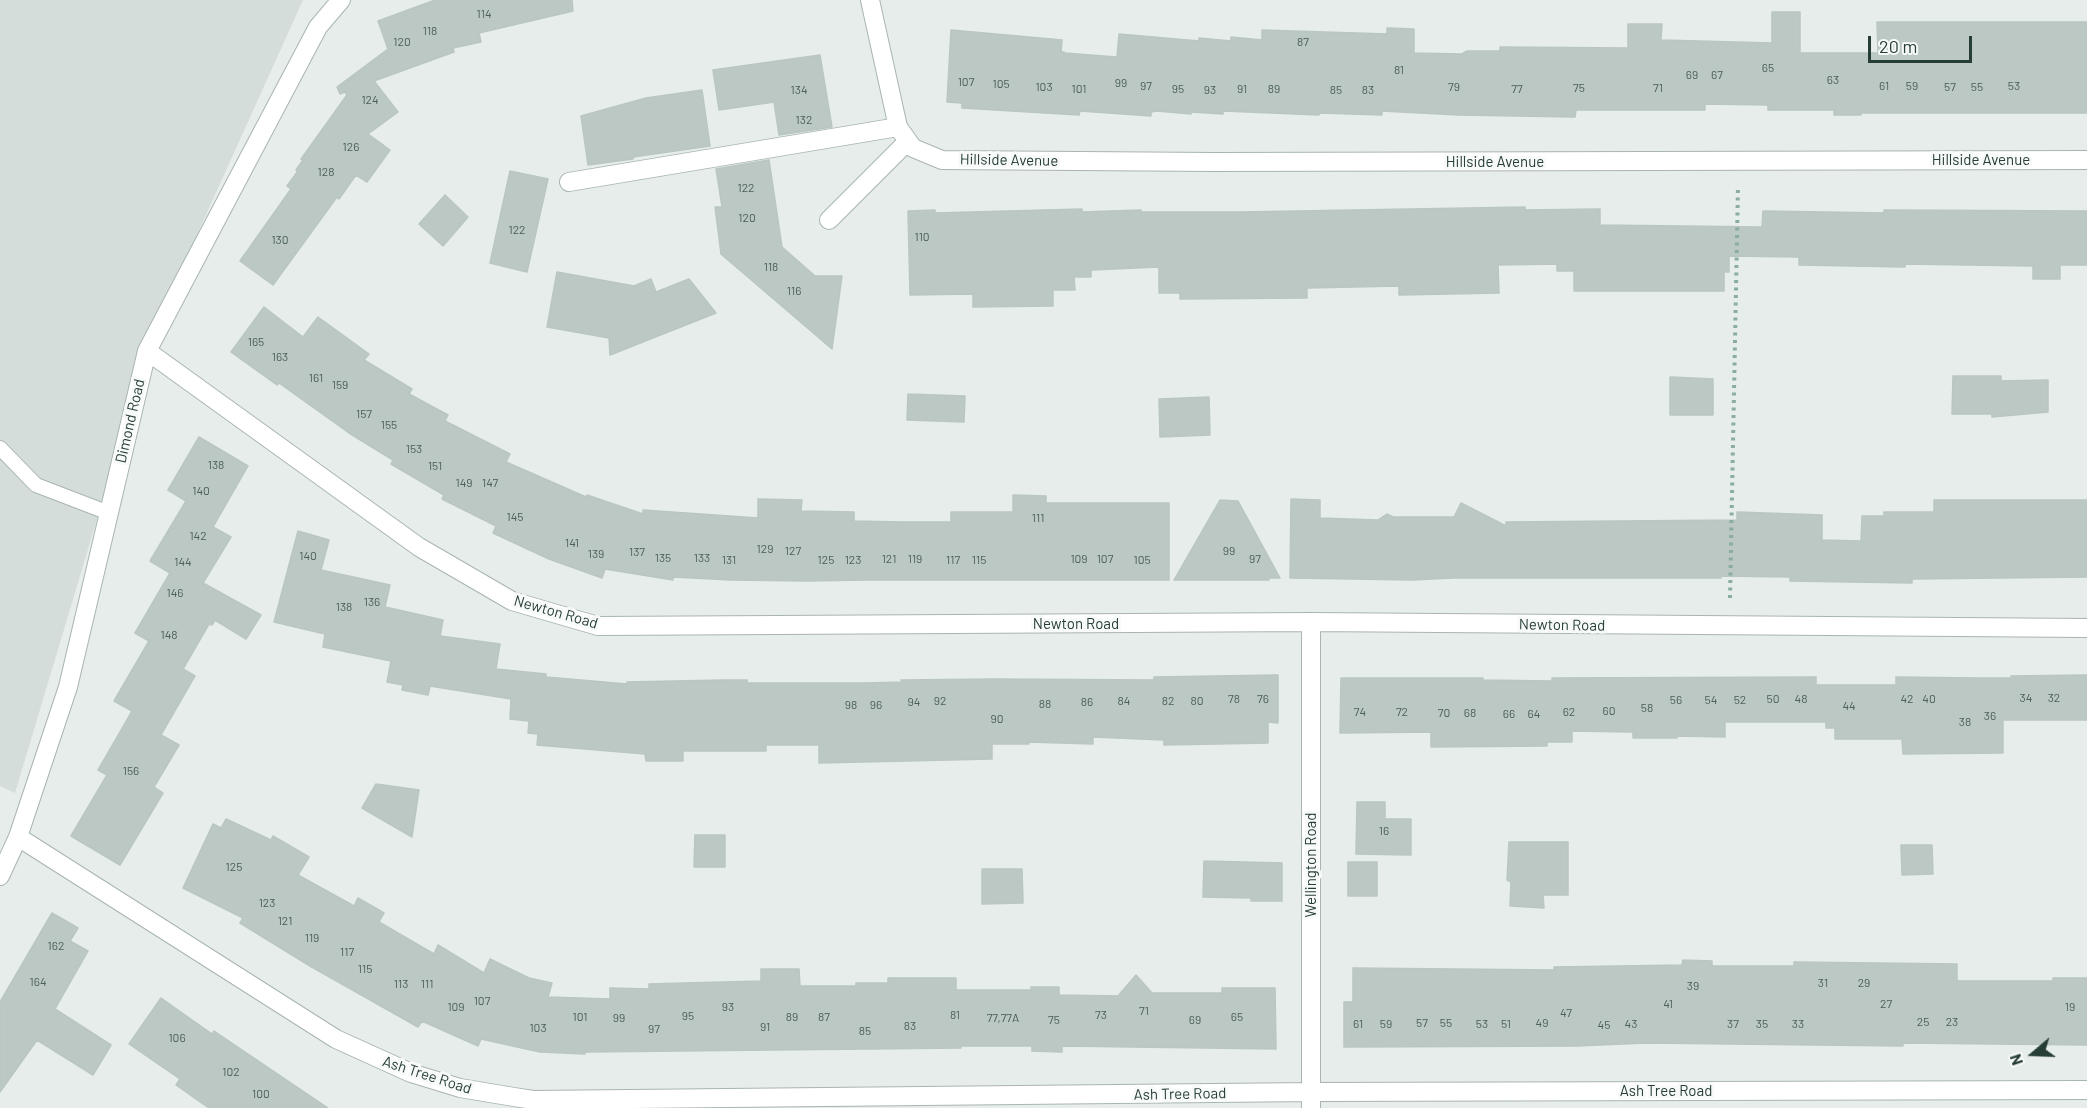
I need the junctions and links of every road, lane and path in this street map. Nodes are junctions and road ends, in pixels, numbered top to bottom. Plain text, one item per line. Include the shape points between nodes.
1 (341, 0) edge
2 (870, 0) edge
3 (903, 134) junction
4 (2087, 160) edge
5 (1738, 161) junction
6 (569, 182) dead end
7 (830, 220) dead end
8 (147, 351) junction
9 (0, 448) edge
10 (109, 513) junction
11 (1311, 622) junction
12 (1729, 627) junction
13 (2087, 628) edge
14 (18, 837) junction
15 (0, 876) edge
16 (2087, 1090) edge
17 (1311, 1100) edge

1 - 8 street, Dimond Road via 318,27
2 - 3 street
3 - 5 street, Hillside Avenue via 913,148 942,160
3 - 6 street
3 - 7 street
4 - 5 street, Hillside Avenue
5 - 12 path
8 - 10 street, Dimond Road
8 - 11 street, Newton Road via 419,548 512,602 598,626
9 - 10 lane via 36,485
10 - 14 street, Dimond Road via 68,687
11 - 12 street, Newton Road
11 - 17 street, Wellington Road
12 - 13 street, Newton Road
14 - 15 street, Dimond Road
14 - 17 street, Ash Tree Road via 336,1039 411,1072 460,1088 533,1100
16 - 17 street, Ash Tree Road

